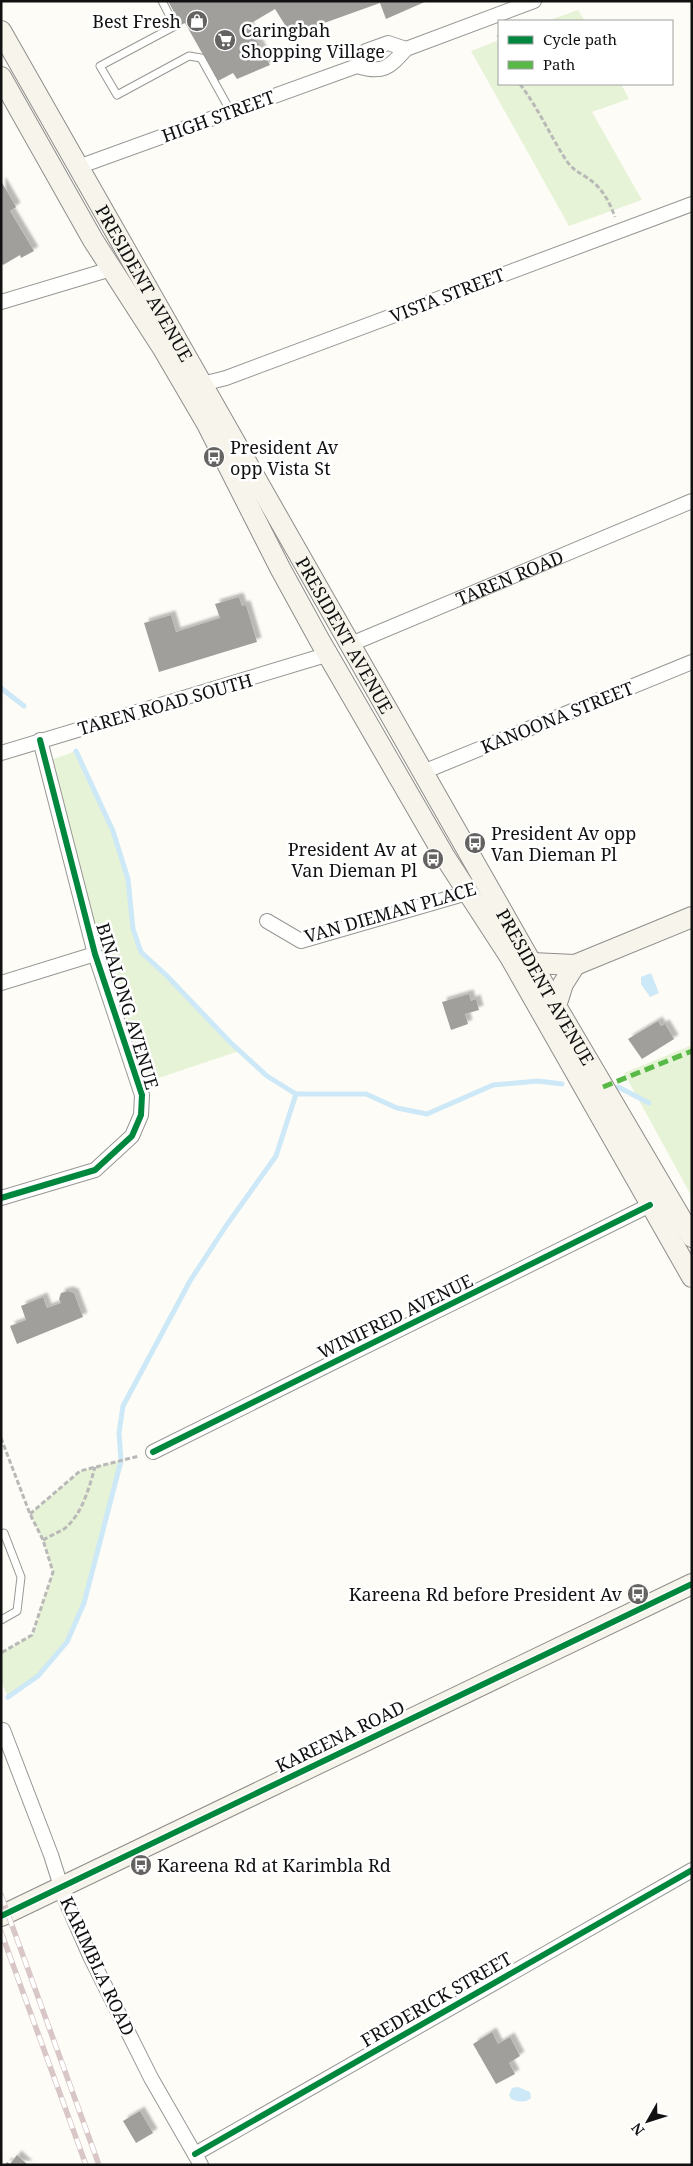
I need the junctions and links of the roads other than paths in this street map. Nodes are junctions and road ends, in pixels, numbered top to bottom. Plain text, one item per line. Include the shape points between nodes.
1 (162, 1) edge
2 (534, 1) edge
3 (1, 31) edge
4 (406, 49) junction
5 (358, 66) junction
6 (1, 77) edge
7 (231, 112) junction
8 (78, 167) junction
9 (57, 176) junction
10 (692, 204) edge
11 (133, 262) junction
12 (111, 269) junction
13 (1, 302) edge
14 (202, 384) junction
15 (692, 501) edge
16 (350, 644) junction
17 (329, 654) junction
18 (692, 662) edge
19 (40, 740) junction
20 (1, 753) edge
21 (423, 772) junction
22 (487, 884) junction
23 (468, 893) junction
24 (692, 917) edge
25 (267, 921) dead end
26 (96, 954) junction
27 (532, 963) junction
28 (575, 965) junction
29 (1, 983) edge
30 (556, 1006) junction
31 (668, 1194) junction
32 (1, 1198) edge
33 (650, 1205) junction
34 (692, 1237) edge
35 (692, 1277) edge
36 (153, 1452) dead end
37 (4, 1533) dead end
38 (692, 1584) edge
39 (1, 1620) edge
40 (2, 1728) edge
41 (692, 1870) edge
42 (61, 1887) junction
43 (1, 1916) edge
44 (198, 2159) edge

1 - 7 lane via 175,26 100,66 117,95 188,56 201,58
2 - 4 street, HIGH STREET
3 - 8 main road, PRESIDENT AVENUE
4 - 5 street, HIGH STREET via 392,64 374,71
4 - 5 street, HIGH STREET via 388,43 366,51
5 - 7 street, HIGH STREET
6 - 9 main road, PRESIDENT AVENUE
7 - 8 street, HIGH STREET
8 - 9 main road
8 - 11 main road, PRESIDENT AVENUE
9 - 12 main road, PRESIDENT AVENUE
10 - 14 street, VISTA STREET via 233,376
11 - 12 main road
11 - 14 main road, PRESIDENT AVENUE
12 - 13 street
12 - 17 main road, PRESIDENT AVENUE via 162,347 206,424 280,568
14 - 16 main road, PRESIDENT AVENUE
15 - 16 street, TAREN ROAD
16 - 17 main road, TAREN ROAD
16 - 21 main road, PRESIDENT AVENUE
17 - 19 street, TAREN ROAD SOUTH
17 - 23 main road, PRESIDENT AVENUE
18 - 21 street, KANOONA STREET
19 - 20 street, TAREN ROAD SOUTH
19 - 26 street, BINALONG AVENUE
21 - 22 main road, PRESIDENT AVENUE
22 - 23 main road, VAN DIEMAN PLACE
22 - 27 main road, PRESIDENT AVENUE
23 - 25 street, VAN DIEMAN PLACE via 301,941
23 - 33 main road, PRESIDENT AVENUE via 510,957
24 - 28 main road
26 - 29 street
26 - 32 street, BINALONG AVENUE via 142,1096 141,1115 132,1136 95,1170
27 - 28 main road
27 - 30 main road, PRESIDENT AVENUE
28 - 30 main road via 563,984
30 - 31 main road, PRESIDENT AVENUE
31 - 33 main road, WINIFRED AVENUE
31 - 34 main road, PRESIDENT AVENUE
33 - 35 main road, PRESIDENT AVENUE
33 - 36 street, WINIFRED AVENUE
37 - 39 lane via 21,1577 17,1611
38 - 42 main road, KAREENA ROAD
40 - 42 street, KARIMBLA ROAD
41 - 44 street, FREDERICK STREET
42 - 43 main road, KAREENA ROAD
42 - 44 street, KARIMBLA ROAD via 90,1956 152,2078

